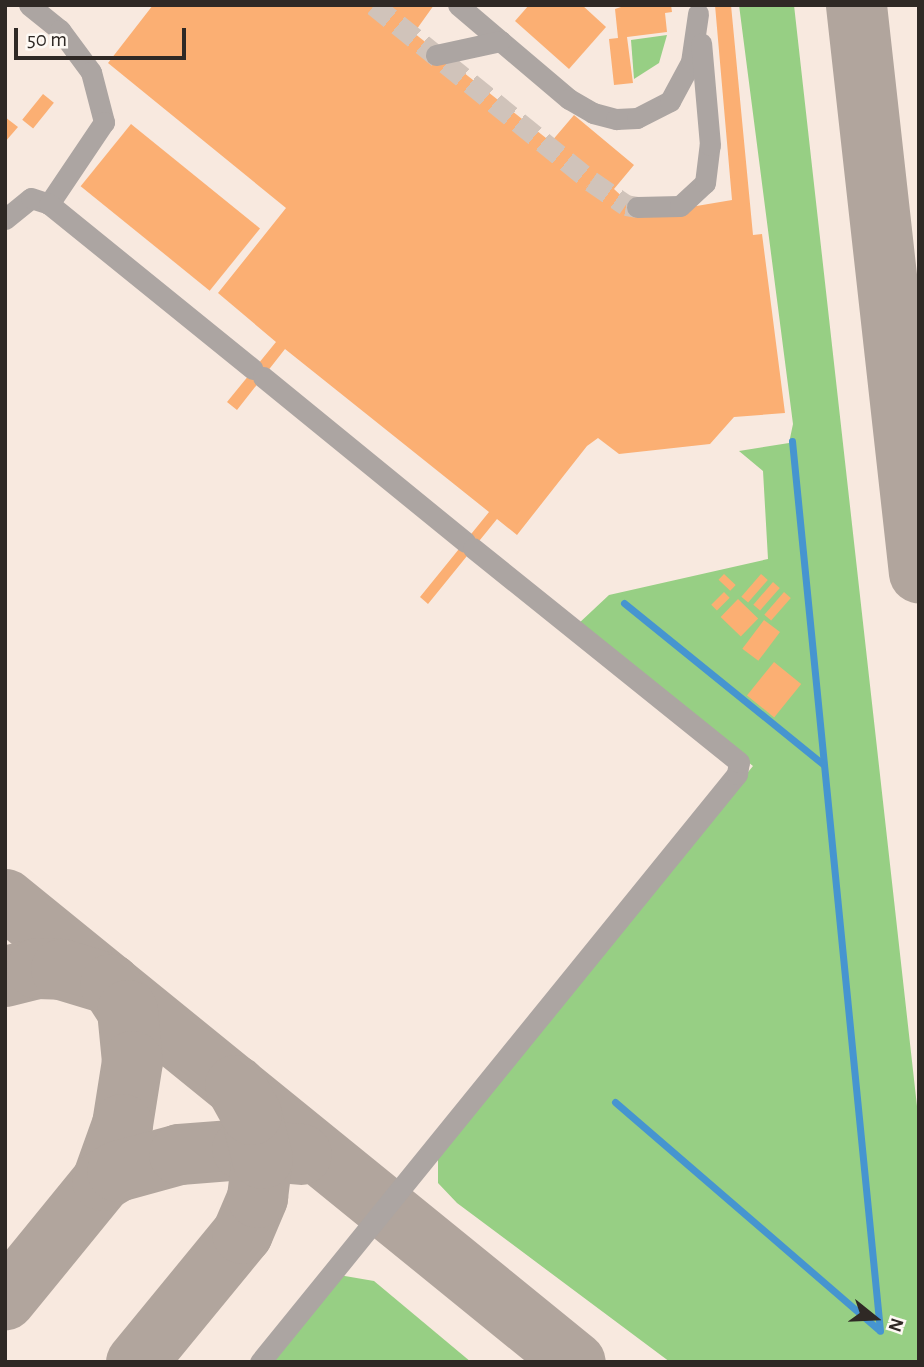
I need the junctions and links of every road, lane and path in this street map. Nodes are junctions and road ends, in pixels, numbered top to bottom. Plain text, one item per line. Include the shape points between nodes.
1 (29, 5) edge
2 (458, 5) edge
3 (698, 10) edge
4 (500, 41) junction
5 (436, 55) dead end
6 (49, 204) junction
7 (637, 207) tunnel mouth
8 (5, 219) edge
9 (260, 1362) edge

1 - 6 street via 60,30 91,72 104,122
2 - 4 street
3 - 4 street via 684,82 670,102 637,118 593,113 569,99
3 - 7 street via 710,145 705,183 680,206
4 - 5 street
6 - 8 street via 31,198
6 - 9 street via 739,762 737,774

